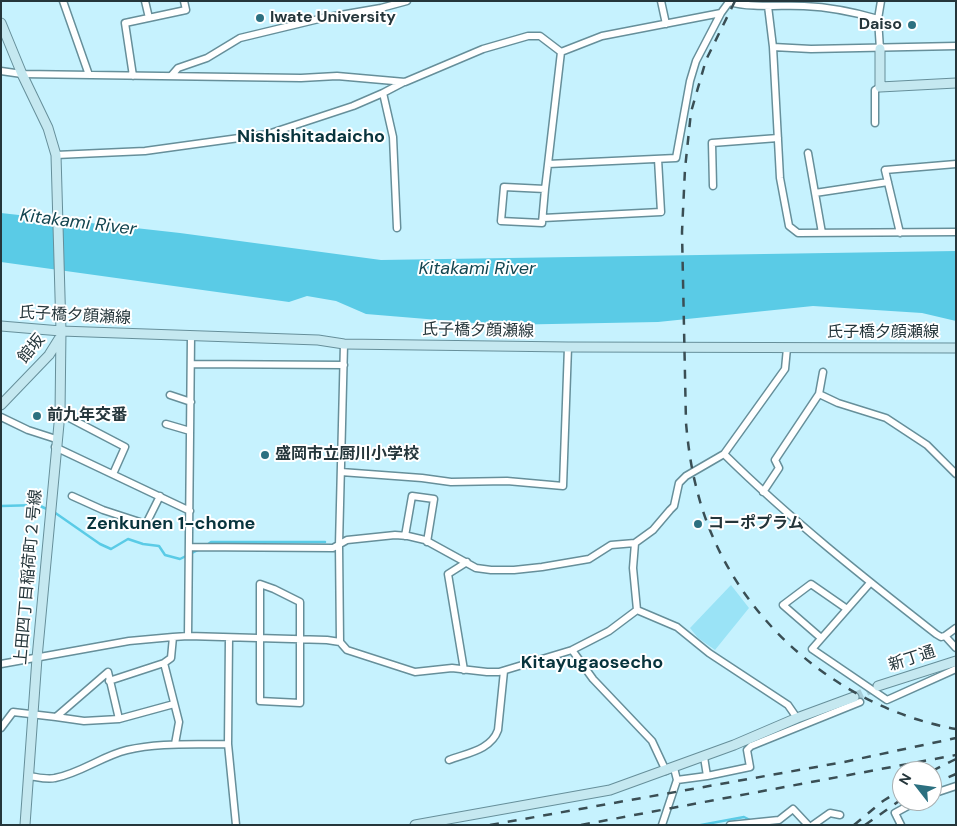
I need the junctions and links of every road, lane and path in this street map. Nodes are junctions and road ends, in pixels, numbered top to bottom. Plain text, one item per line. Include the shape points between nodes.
1 (63, 1) edge
2 (145, 1) edge
3 (184, 1) edge
4 (407, 1) edge
5 (661, 1) edge
6 (881, 1) edge
7 (768, 6) junction
8 (721, 13) junction
9 (149, 18) junction
10 (878, 18) junction
11 (1, 23) edge
12 (666, 24) junction
13 (956, 46) edge
14 (773, 47) junction
15 (880, 48) junction
16 (561, 52) junction
17 (1, 71) edge
18 (22, 74) junction
19 (89, 75) junction
20 (133, 76) junction
21 (171, 76) junction
22 (405, 82) junction
23 (956, 83) edge
24 (880, 86) junction
25 (383, 93) junction
26 (875, 124) dead end
27 (778, 138) junction
28 (808, 153) dead end
29 (56, 156) junction
30 (658, 159) junction
31 (548, 164) junction
32 (956, 164) edge
33 (888, 182) junction
34 (713, 186) dead end
35 (544, 189) junction
36 (815, 194) junction
37 (543, 218) junction
38 (397, 228) dead end
39 (956, 232) edge
40 (822, 233) junction
41 (900, 233) junction
42 (1, 326) edge
43 (61, 331) junction
44 (191, 336) junction
45 (344, 344) junction
46 (568, 347) junction
47 (787, 348) junction
48 (956, 348) edge
49 (191, 364) junction
50 (344, 365) junction
51 (823, 372) dead end
52 (819, 394) junction
53 (170, 395) dead end
54 (191, 402) junction
55 (1, 405) edge
56 (60, 413) junction
57 (1, 417) edge
58 (166, 424) dead end
59 (190, 431) junction
60 (56, 443) junction
61 (724, 454) junction
62 (341, 472) junction
63 (113, 474) junction
64 (956, 474) edge
65 (763, 492) junction
66 (72, 496) dead end
67 (160, 496) junction
68 (190, 511) junction
69 (405, 536) junction
70 (427, 542) junction
71 (635, 542) junction
72 (339, 545) junction
73 (189, 547) junction
74 (467, 562) junction
75 (870, 583) junction
76 (847, 609) junction
77 (637, 610) junction
78 (956, 628) edge
79 (188, 636) junction
80 (945, 636) junction
81 (173, 637) junction
82 (229, 638) junction
83 (261, 638) junction
84 (821, 638) junction
85 (300, 639) junction
86 (340, 642) junction
87 (956, 648) edge
88 (572, 650) junction
89 (37, 658) junction
90 (956, 661) edge
91 (164, 663) junction
92 (1, 664) edge
93 (956, 669) edge
94 (464, 670) junction
95 (504, 671) junction
96 (109, 681) junction
97 (878, 686) tunnel mouth
98 (857, 700) joint
99 (174, 704) junction
100 (34, 715) junction
101 (56, 717) junction
102 (797, 718) junction
103 (119, 719) junction
104 (1, 728) edge
105 (175, 744) junction
106 (228, 744) junction
107 (704, 757) junction
108 (449, 760) dead end
109 (670, 770) junction
110 (28, 776) junction
111 (707, 776) junction
112 (677, 780) junction
113 (956, 786) edge
114 (942, 791) edge
115 (897, 811) edge
116 (840, 815) dead end
117 (752, 823) edge
118 (24, 825) edge
119 (236, 825) edge
120 (415, 825) edge
121 (662, 825) edge
122 (730, 825) edge
123 (808, 825) edge
124 (813, 825) edge
125 (901, 825) edge

1 - 19 street
2 - 9 street
3 - 9 street via 186,10
4 - 21 street via 240,38 207,58 178,68
5 - 12 street
6 - 10 street
7 - 8 street via 730,2
7 - 10 street via 806,6
7 - 14 street
8 - 12 street
8 - 30 street via 694,68 676,158
9 - 20 street via 125,23
10 - 15 street
11 - 18 street, 上田四丁目稲荷町２号線
12 - 16 street via 602,36
13 - 15 street
14 - 15 street
14 - 27 street
15 - 24 street
16 - 22 street via 540,36 528,36 483,49
16 - 31 street
17 - 18 street
18 - 19 street
18 - 29 street, 上田四丁目稲荷町２号線 via 48,128
19 - 20 street
20 - 21 street
21 - 22 street via 337,76
22 - 25 street
23 - 24 street
24 - 26 street via 874,90
25 - 29 street via 268,134 145,151
25 - 38 street via 393,136
27 - 34 street via 712,143
27 - 40 street via 780,178 789,226 798,232
28 - 36 street
29 - 43 street, 上田四丁目稲荷町２号線
30 - 31 street
30 - 37 street via 661,212
31 - 35 street
32 - 33 street via 885,170
33 - 36 street
33 - 41 street
35 - 37 street
35 - 37 street via 504,187 502,221 542,223
36 - 40 street
39 - 41 street
40 - 41 street
42 - 43 street, 氏子橋夕顔瀬線
43 - 44 street, 氏子橋夕顔瀬線
43 - 55 street, 館坂 via 49,355
43 - 56 street, 上田四丁目稲荷町２号線
44 - 45 street, 氏子橋夕顔瀬線 via 318,340
44 - 49 street
45 - 46 street, 氏子橋夕顔瀬線
45 - 50 street
46 - 47 street, 氏子橋夕顔瀬線
46 - 62 street via 563,486 524,482 451,482
47 - 48 street, 氏子橋夕顔瀬線
47 - 61 street via 785,369
49 - 50 street
49 - 54 street
50 - 62 street
51 - 52 street
52 - 64 street via 886,418 927,445
52 - 65 street via 775,460 779,468
53 - 54 street
54 - 59 street
56 - 60 street, 上田四丁目稲荷町２号線
56 - 63 street via 125,447
57 - 60 street
58 - 59 street
59 - 68 street
60 - 63 street
60 - 89 street, 上田四丁目稲荷町２号線
61 - 65 street
61 - 71 street via 686,476 679,483 674,506 653,530
62 - 72 street
63 - 67 street
65 - 75 street
66 - 67 street via 146,524
67 - 68 street
68 - 73 street
69 - 70 street
69 - 70 street via 412,496 434,499
69 - 72 street via 347,540
70 - 74 street
71 - 74 street via 611,545 589,559 542,567 491,570 476,568
71 - 77 street via 632,568
72 - 73 street via 333,548
72 - 86 street
73 - 79 street
74 - 94 street via 448,574
75 - 76 street
75 - 80 street via 936,634
76 - 84 street
76 - 84 street via 811,584 783,605
77 - 88 street via 609,631
77 - 102 street via 677,627 709,653 788,705
78 - 80 street
79 - 81 street
79 - 82 street
80 - 87 street
81 - 89 street via 129,641
81 - 91 street via 171,658
82 - 83 street
82 - 106 street
83 - 85 street
83 - 85 street via 260,584 300,602
83 - 85 street via 260,701 300,703
84 - 93 street via 812,649 886,700
85 - 86 street
86 - 94 street via 347,650 415,672
88 - 95 street
88 - 109 street via 593,679 652,741
89 - 92 street
89 - 100 street, 上田四丁目稲荷町２号線
90 - 97 street, 新丁通
91 - 96 street
91 - 99 street
94 - 95 street
95 - 108 street via 496,738 489,745
96 - 101 street via 108,672
96 - 103 street
98 - 102 street
98 - 111 street via 751,746 747,750 750,767
99 - 103 street
99 - 105 street via 179,722
100 - 101 street
100 - 104 street via 13,712
100 - 110 street, 上田四丁目稲荷町２号線
101 - 103 street via 84,721
102 - 107 street
105 - 106 street
105 - 110 street via 127,750 54,779
106 - 119 street
107 - 109 street
107 - 111 street
109 - 112 street
109 - 120 street via 610,790
110 - 118 street, 上田四丁目稲荷町２号線
111 - 112 street
112 - 121 street
113 - 114 street
115 - 125 street
116 - 124 street via 830,813
117 - 122 street
117 - 123 street via 779,820 793,809

